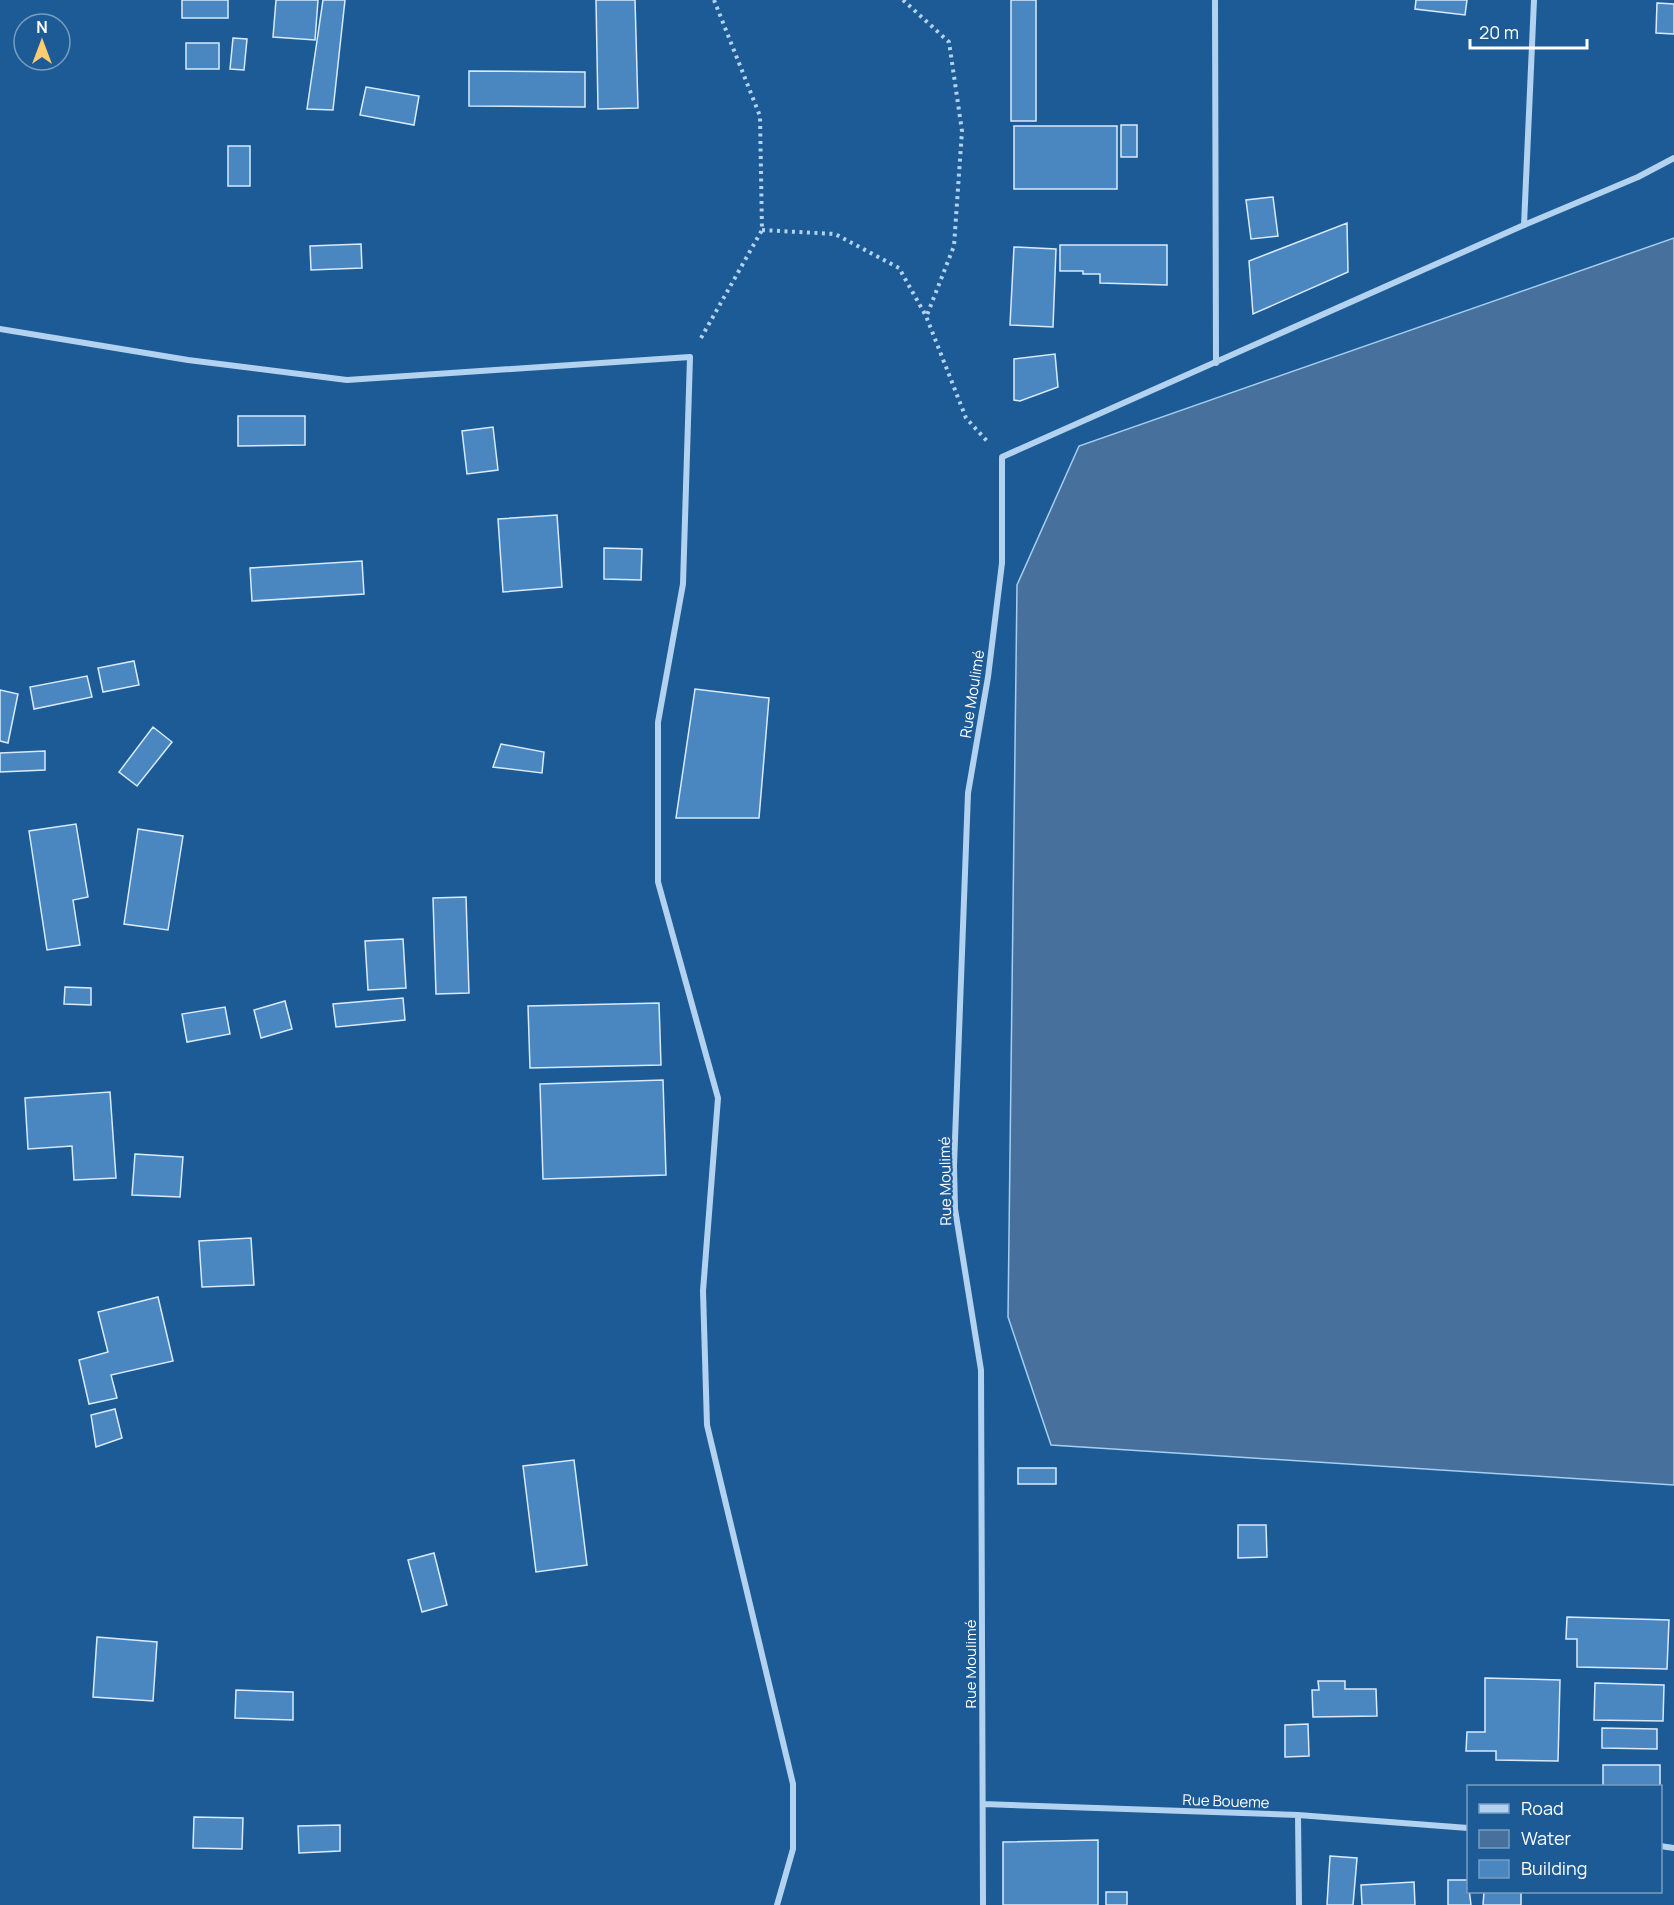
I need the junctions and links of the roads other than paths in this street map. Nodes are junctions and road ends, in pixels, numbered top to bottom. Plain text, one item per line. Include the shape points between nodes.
1 (1215, 0) edge
2 (1534, 0) edge
3 (1674, 158) edge
4 (1524, 225) junction
5 (0, 329) edge
6 (1216, 363) junction
7 (983, 1804) junction
8 (1298, 1815) junction
9 (1467, 1828) edge
10 (777, 1905) edge
11 (983, 1905) edge
12 (1299, 1905) edge

1 - 6 street
2 - 4 street
3 - 4 street
4 - 6 street
5 - 10 street via 188,360 348,380 690,357 683,584 658,722 658,882 717,1098 703,1291 706,1425 793,1784 793,1849
6 - 7 street, Rue Moulimé via 1002,457 1002,562 968,793 954,1166 955,1209 981,1371
7 - 8 street, Rue Boueme
7 - 11 street, Rue Moulimé
8 - 9 street, Rue Boueme
8 - 12 street

